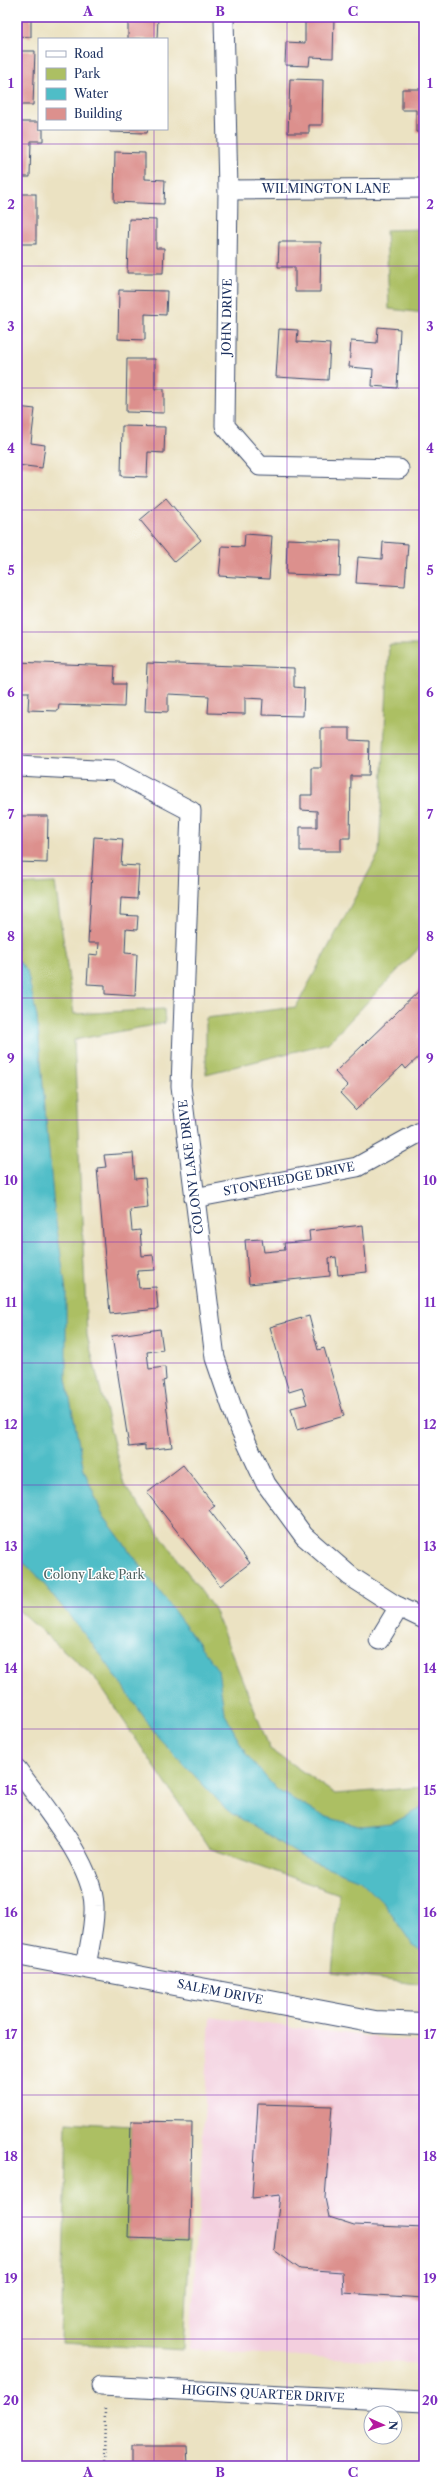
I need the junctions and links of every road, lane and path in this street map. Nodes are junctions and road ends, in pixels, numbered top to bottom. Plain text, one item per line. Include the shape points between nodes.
1 (224, 17) edge
2 (424, 188) edge
3 (228, 190) junction
4 (399, 469) dead end
5 (17, 766) edge
6 (424, 1130) edge
7 (194, 1198) junction
8 (399, 1607) junction
9 (424, 1619) edge
10 (379, 1640) dead end
11 (17, 1769) edge
12 (17, 1954) edge
13 (86, 1967) junction
14 (424, 2024) edge
15 (104, 2386) joint
16 (424, 2402) edge
17 (104, 2466) edge

1 - 3 street, JOHN DRIVE
2 - 3 street, WILMINGTON LANE
3 - 4 street, JOHN DRIVE via 225,426 260,466
5 - 7 street, COLONY LAKE DRIVE via 115,771 191,811 181,1086
6 - 7 street, STONEHEDGE DRIVE via 356,1167
7 - 8 street, COLONY LAKE DRIVE via 215,1358 237,1422 266,1484 304,1536 350,1576
8 - 9 street, COLONY LAKE DRIVE
8 - 10 street
11 - 13 street via 75,1853 91,1886 94,1906
12 - 13 street, SALEM DRIVE
13 - 14 street, SALEM DRIVE via 375,2022
15 - 16 street, HIGGINS QUARTER DRIVE
15 - 17 path

